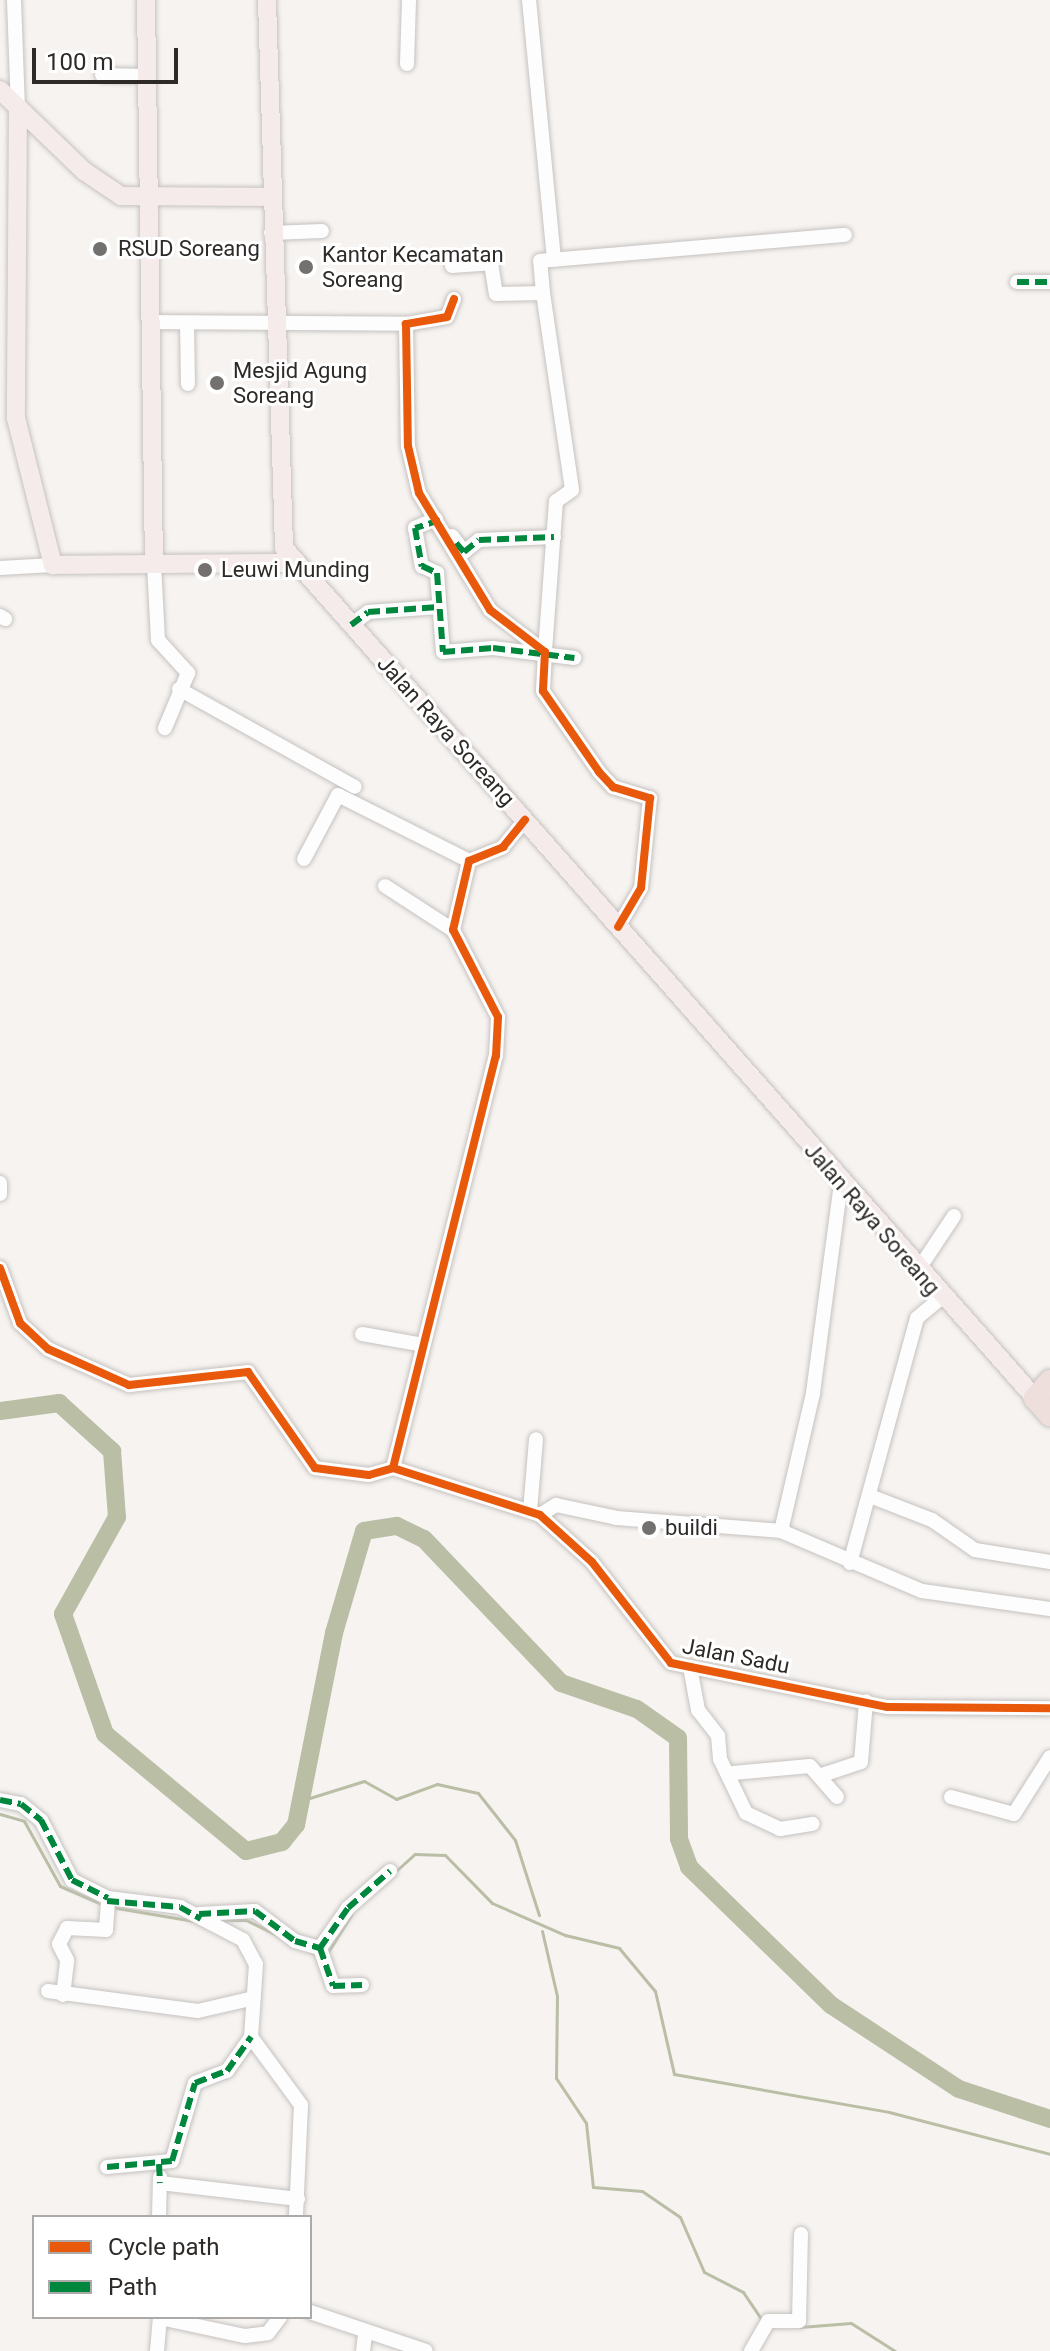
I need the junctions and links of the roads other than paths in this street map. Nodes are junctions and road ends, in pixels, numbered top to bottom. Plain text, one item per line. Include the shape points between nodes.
1 (14, 0) edge
2 (146, 0) edge
3 (267, 0) edge
4 (409, 0) edge
5 (529, 0) edge
6 (407, 64) dead end
7 (102, 75) dead end
8 (146, 76) junction
9 (0, 90) edge
10 (18, 107) junction
11 (270, 197) junction
12 (147, 198) junction
13 (322, 231) dead end
14 (271, 233) junction
15 (845, 235) dead end
16 (554, 260) junction
17 (452, 266) dead end
18 (1017, 282) dead end
19 (1050, 282) edge
20 (543, 293) junction
21 (454, 299) dead end
22 (149, 322) junction
23 (187, 323) junction
24 (406, 324) junction
25 (275, 326) junction
26 (188, 384) dead end
27 (433, 520) junction
28 (554, 537) junction
29 (294, 563) junction
30 (154, 564) junction
31 (53, 565) junction
32 (0, 568) edge
33 (439, 607) junction
34 (351, 625) junction
35 (540, 651) junction
36 (574, 658) dead end
37 (179, 689) junction
38 (165, 728) dead end
39 (355, 787) dead end
40 (525, 820) junction
41 (304, 859) dead end
42 (469, 861) junction
43 (385, 886) dead end
44 (618, 927) junction
45 (453, 930) junction
46 (841, 1182) junction
47 (0, 1183) edge
48 (0, 1194) edge
49 (954, 1216) dead end
50 (0, 1268) edge
51 (918, 1270) junction
52 (941, 1298) junction
53 (362, 1334) dead end
54 (423, 1345) junction
55 (1050, 1381) edge
56 (1045, 1406) edge
57 (536, 1439) dead end
58 (393, 1468) junction
59 (870, 1496) junction
60 (535, 1513) junction
61 (781, 1531) junction
62 (1050, 1562) edge
63 (850, 1563) junction
64 (1050, 1609) edge
65 (690, 1667) junction
66 (866, 1701) junction
67 (1050, 1708) edge
68 (1050, 1757) edge
69 (733, 1773) junction
70 (822, 1775) junction
71 (837, 1797) dead end
72 (951, 1797) dead end
73 (0, 1800) edge
74 (813, 1824) dead end
75 (390, 1871) dead end
76 (107, 1903) junction
77 (201, 1918) junction
78 (321, 1951) junction
79 (362, 1985) dead end
80 (48, 1991) dead end
81 (63, 1995) junction
82 (254, 1998) junction
83 (251, 2037) junction
84 (159, 2164) junction
85 (107, 2167) dead end
86 (160, 2183) junction
87 (298, 2199) junction
88 (159, 2215) edge
89 (296, 2215) edge
90 (801, 2234) dead end
91 (312, 2313) edge
92 (160, 2319) edge
93 (165, 2319) edge
94 (278, 2319) edge
95 (365, 2334) junction
96 (157, 2351) edge
97 (363, 2351) edge
98 (426, 2351) edge
99 (751, 2351) edge

1 - 10 street
2 - 8 main road
3 - 11 main road, Jalan Raya Soreang
4 - 6 street
5 - 16 street
7 - 8 street
8 - 12 main road
9 - 10 main road
10 - 12 main road via 97,182 121,196
10 - 31 main road via 16,418
11 - 12 main road
11 - 14 main road, Jalan Raya Soreang
12 - 22 main road
13 - 14 street
14 - 25 main road, Jalan Raya Soreang
15 - 16 street
16 - 20 street via 539,263
17 - 20 street via 491,263 496,294
18 - 19 street
20 - 28 street via 572,490 556,501
21 - 24 street via 447,317
22 - 23 street
22 - 30 main road
23 - 25 street
23 - 26 street
24 - 25 street
24 - 27 street via 408,446
25 - 29 main road, Jalan Raya Soreang via 278,522
27 - 28 street via 464,552 479,540
27 - 33 street via 415,528 422,566 436,571
27 - 35 street via 490,610
28 - 35 street
29 - 30 main road
29 - 34 main road, Jalan Raya Soreang
30 - 31 main road
30 - 37 street via 158,640 188,673
31 - 32 street
33 - 34 street via 368,612
33 - 35 street via 446,654
34 - 40 main road, Jalan Raya Soreang
35 - 36 street
35 - 44 street via 541,684 567,729 613,787 653,804 641,888
37 - 38 street
37 - 39 street
40 - 42 street via 500,850
40 - 44 main road, Jalan Raya Soreang
41 - 42 street via 338,795
42 - 45 street
43 - 45 street
44 - 46 main road, Jalan Raya Soreang
45 - 54 street via 499,1024
46 - 51 main road, Jalan Raya Soreang
46 - 61 street via 813,1393
47 - 48 street
49 - 51 street
50 - 58 street via 20,1323 48,1349 129,1385 248,1372 315,1468 369,1475
51 - 52 main road, Jalan Raya Soreang
52 - 56 main road, Jalan Raya Soreang
52 - 59 street via 917,1318 872,1463
53 - 54 street
54 - 58 street
55 - 56 highway
57 - 60 street
58 - 60 street, Jalan Sadu
59 - 62 street via 932,1520 975,1550
59 - 63 street
60 - 61 street via 556,1505 617,1518
60 - 65 street, Jalan Sadu via 592,1562 655,1651
61 - 63 street
63 - 64 street via 922,1591
65 - 66 street, Jalan Sadu
65 - 69 street via 698,1710
66 - 67 street, Jalan Sadu
66 - 70 street via 861,1762
68 - 72 street via 1014,1814
69 - 70 street via 804,1765
69 - 74 street via 742,1808 761,1824
70 - 71 street
73 - 76 street via 21,1804 41,1820 72,1880
75 - 78 street via 348,1908
76 - 77 street
76 - 81 street via 106,1930 67,1928 59,1944 67,1960
77 - 78 street via 255,1911 295,1941
77 - 82 street via 248,1944 256,1964
78 - 79 street via 333,1986
80 - 81 street
81 - 82 street via 198,2011
82 - 83 street
83 - 84 street via 227,2071 195,2083 178,2155
83 - 87 street via 301,2105
84 - 85 street
84 - 86 street
86 - 87 street
86 - 88 street
87 - 89 street
90 - 99 street via 799,2321 765,2324
91 - 95 street
92 - 96 street
93 - 94 street via 245,2336 268,2333
95 - 97 street
95 - 98 street

